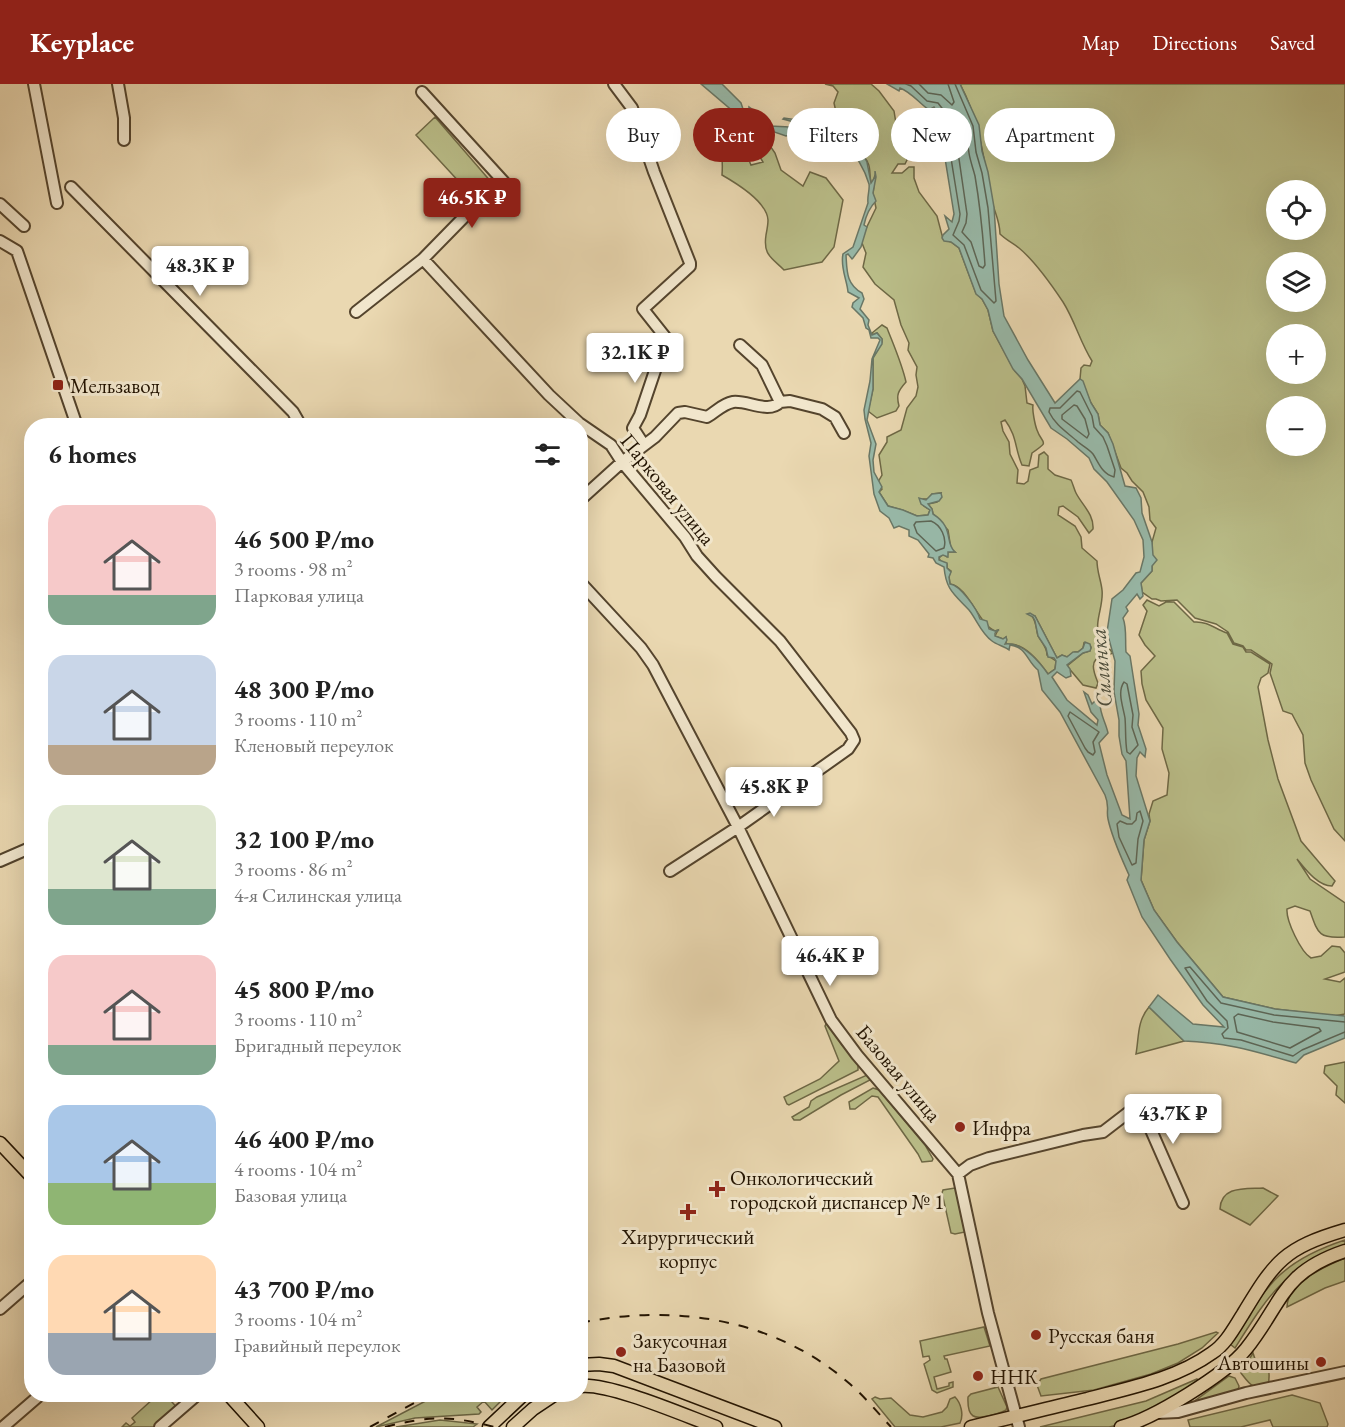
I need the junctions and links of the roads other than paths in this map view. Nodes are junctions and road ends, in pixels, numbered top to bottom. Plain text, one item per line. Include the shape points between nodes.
1 (34, 84) edge
2 (118, 84) edge
3 (614, 84) edge
4 (422, 92) dead end
5 (124, 140) dead end
6 (71, 187) dead end
7 (57, 203) dead end
8 (0, 204) edge
9 (24, 226) dead end
10 (0, 241) edge
11 (423, 259) junction
12 (356, 312) dead end
13 (740, 345) dead end
14 (780, 402) junction
15 (74, 418) edge
16 (296, 418) edge
17 (574, 418) edge
18 (588, 429) edge
19 (844, 433) dead end
20 (644, 446) junction
21 (622, 462) junction
22 (588, 493) edge
23 (588, 591) edge
24 (738, 827) junction
25 (24, 850) edge
26 (0, 861) edge
27 (670, 871) dead end
28 (0, 1143) edge
29 (24, 1169) edge
30 (958, 1174) junction
31 (1183, 1203) dead end
32 (1345, 1230) edge
33 (1345, 1251) edge
34 (24, 1288) edge
35 (0, 1309) edge
36 (588, 1365) edge
37 (1345, 1372) edge
38 (588, 1385) edge
39 (32, 1402) edge
40 (189, 1402) edge
41 (235, 1402) edge
42 (516, 1402) edge
43 (544, 1402) edge
44 (1157, 1413) junction
45 (1018, 1422) edge
46 (3, 1427) edge
47 (160, 1427) edge
48 (258, 1427) edge
49 (489, 1427) edge
50 (513, 1427) edge
51 (716, 1427) edge
52 (775, 1427) edge
53 (971, 1427) edge
54 (1121, 1427) edge

1 - 7 street
2 - 5 street
3 - 20 street via 632,108 690,263 643,309 666,339 633,428
4 - 11 street via 504,182
6 - 16 street
8 - 9 street
10 - 15 street via 17,251
11 - 12 street
11 - 17 street, Парковая улица
13 - 14 street via 762,365
14 - 19 street via 822,409 835,417
14 - 20 street via 769,407 733,402 707,417 678,413
18 - 21 street, Парковая улица via 610,445
20 - 21 street
21 - 22 street
21 - 24 street, Парковая улица via 697,556 780,641 854,740 848,749
23 - 24 street, Базовая улица via 653,665
24 - 27 street
24 - 30 street, Базовая улица via 831,1020
25 - 26 street
28 - 29 main road
30 - 31 street via 988,1158 1103,1132 1137,1110 1151,1130
30 - 45 street, Базовая улица via 988,1313
32 - 45 main road via 1314,1239 1288,1254 1270,1272 1228,1337 1197,1362 1151,1381
33 - 44 main road via 1313,1265 1294,1280 1235,1362
34 - 35 street
36 - 52 main road via 614,1366
37 - 44 street via 1178,1412
38 - 51 main road
39 - 46 street
40 - 47 street
41 - 48 main road
42 - 49 main road
43 - 50 main road
44 - 54 main road
45 - 53 main road

